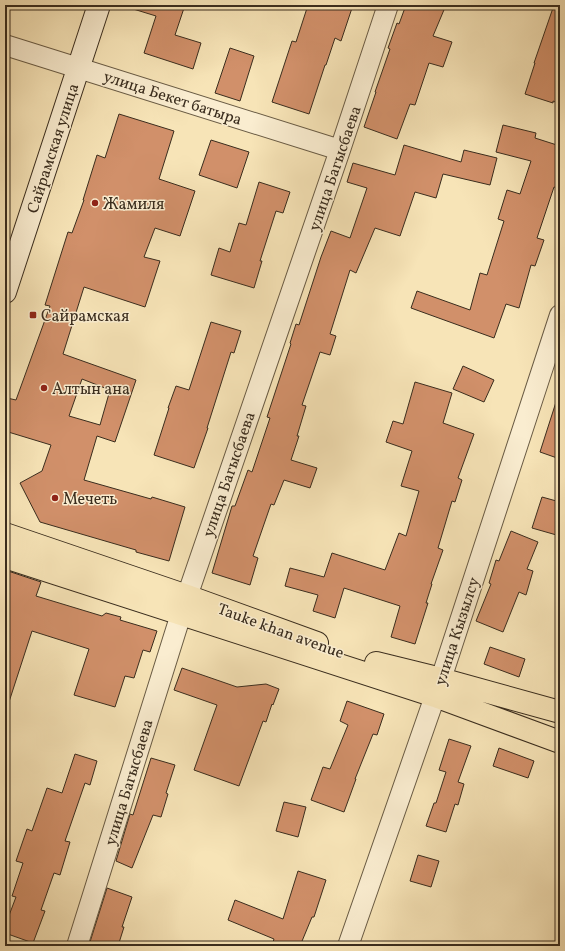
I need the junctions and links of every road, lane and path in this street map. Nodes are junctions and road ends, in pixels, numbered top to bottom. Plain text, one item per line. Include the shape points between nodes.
1 (99, 5) edge
2 (388, 5) edge
3 (5, 45) edge
4 (78, 68) junction
5 (340, 150) junction
6 (5, 292) edge
7 (560, 315) edge
8 (5, 534) edge
9 (5, 557) edge
10 (184, 605) junction
11 (441, 692) junction
12 (560, 712) edge
13 (560, 742) edge
14 (77, 946) edge
15 (348, 946) edge

1 - 4 main road, Сайрамская улица
2 - 5 street, улица Багысбаева
3 - 4 street, улица Бекет батыра
4 - 5 street, улица Бекет батыра
4 - 6 main road, Сайрамская улица
5 - 10 street, улица Багысбаева
7 - 11 street, улица Кызылсу
8 - 10 main road, Tauke khan avenue
9 - 10 main road, Tauke khan avenue
10 - 11 main road, Tauke khan avenue via 368,661
10 - 14 street, улица Багысбаева
11 - 12 main road, Tauke khan avenue
11 - 13 main road, Tauke khan avenue
11 - 15 street, улица Кызылсу

